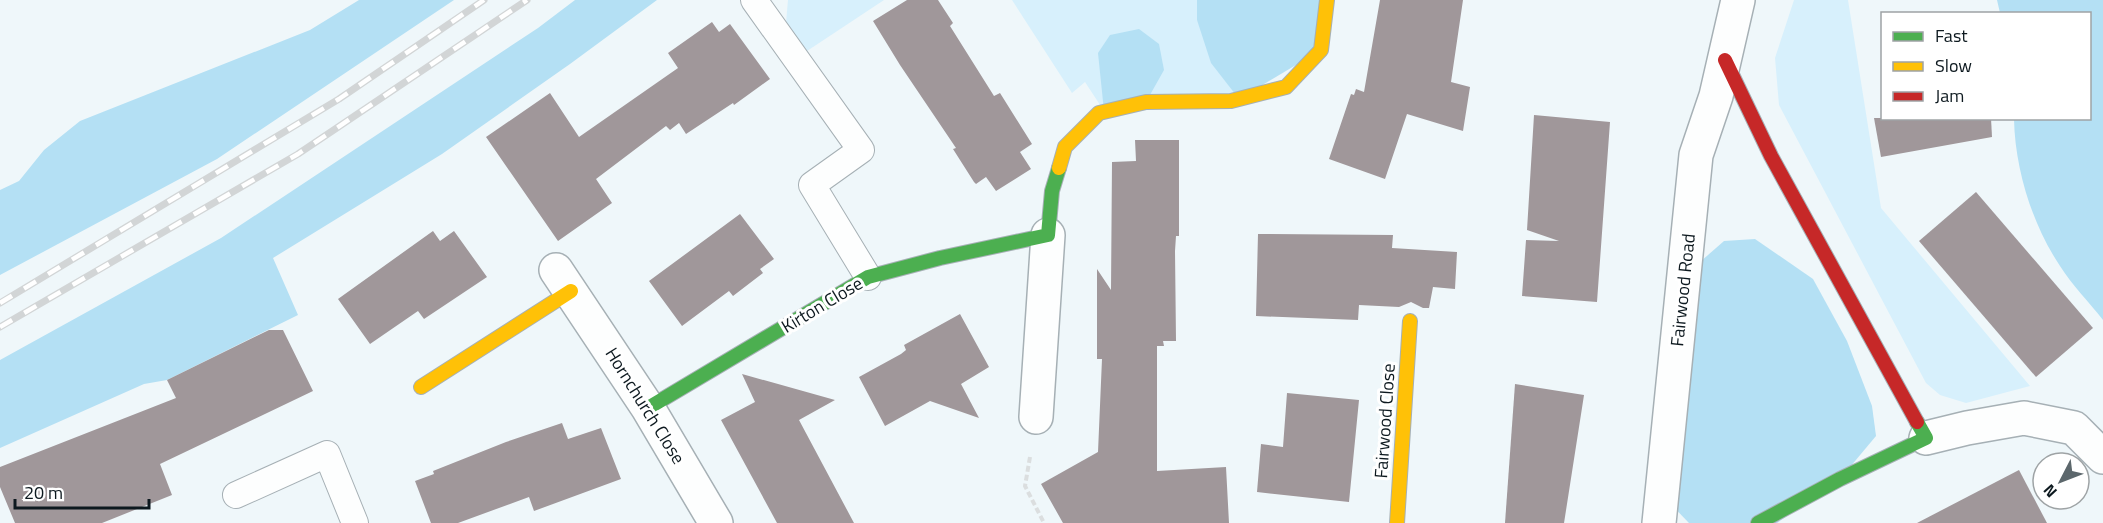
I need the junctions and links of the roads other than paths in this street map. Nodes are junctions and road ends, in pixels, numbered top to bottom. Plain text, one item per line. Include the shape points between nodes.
1 (754, 0) edge
2 (1327, 0) edge
3 (1738, 0) edge
4 (1725, 60) junction
5 (1048, 235) junction
6 (868, 277) junction
7 (564, 280) joint
8 (1410, 321) dead end
9 (421, 387) dead end
10 (648, 408) junction
11 (1036, 417) road end
12 (1926, 438) junction
13 (2103, 457) edge
14 (236, 495) dead end
15 (356, 523) edge
16 (716, 523) edge
17 (1397, 523) edge
18 (1659, 523) edge
19 (1758, 523) edge

1 - 6 lane via 861,150 812,185
2 - 5 street via 1321,50 1286,87 1231,101 1146,102 1099,113 1065,147 1052,191
3 - 4 street, Fairwood Road
4 - 12 street via 1771,156
4 - 18 street, Fairwood Road via 1696,155
5 - 6 street, Kirton Close
5 - 11 street
6 - 10 street, Kirton Close
7 - 9 street, Hornchurch Close
7 - 10 street, Hornchurch Close
8 - 17 street, Fairwood Close
10 - 16 street, Hornchurch Close
12 - 13 street via 2024,418 2074,428
12 - 19 street
14 - 15 lane via 327,454

